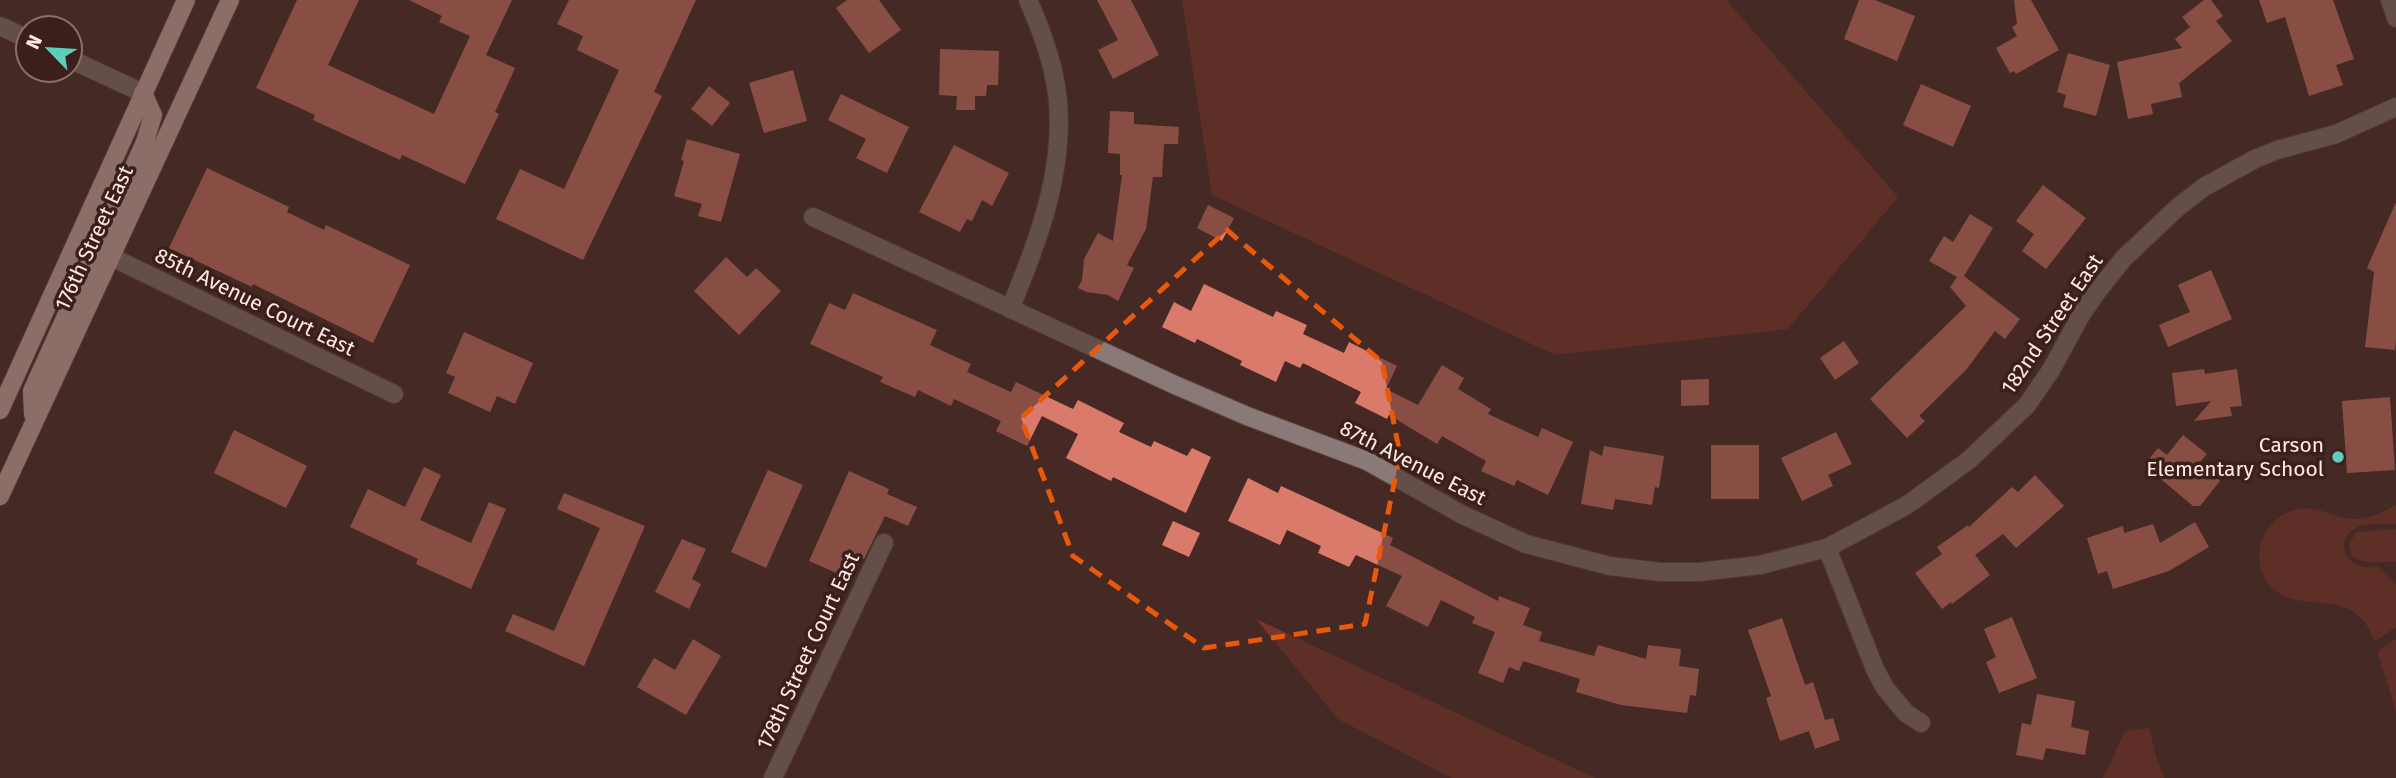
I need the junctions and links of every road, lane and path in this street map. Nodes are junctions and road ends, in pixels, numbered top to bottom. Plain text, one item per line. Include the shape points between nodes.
1 (186, 0) edge
2 (230, 0) edge
3 (1028, 0) edge
4 (2390, 0) edge
5 (2396, 18) edge
6 (84, 66) edge
7 (143, 93) junction
8 (2396, 107) edge
9 (813, 217) dead end
10 (103, 253) junction
11 (1010, 309) junction
12 (394, 394) dead end
13 (0, 410) edge
14 (0, 496) edge
15 (884, 543) dead end
16 (1827, 548) junction
17 (1921, 723) dead end
18 (773, 778) edge

1 - 7 main road, 176th Street East
2 - 10 main road, 176th Street East
3 - 11 street via 1044,36 1056,83 1059,128 1051,191 1036,248
4 - 5 street
6 - 7 street
7 - 10 main road via 153,115
7 - 13 main road, 176th Street East
8 - 16 street, 182nd Street East via 2336,134 2255,159 2186,201 2150,232 2096,293 2038,390 2009,424 1907,505
9 - 11 street, 87th Avenue East
10 - 12 street, 85th Avenue Court East
10 - 14 main road, 176th Street East
11 - 16 street, 87th Avenue East via 1199,395 1367,461 1490,528 1564,556 1609,566 1699,572 1760,565
15 - 18 street, 178th Street Court East
16 - 17 street via 1874,669 1906,713

